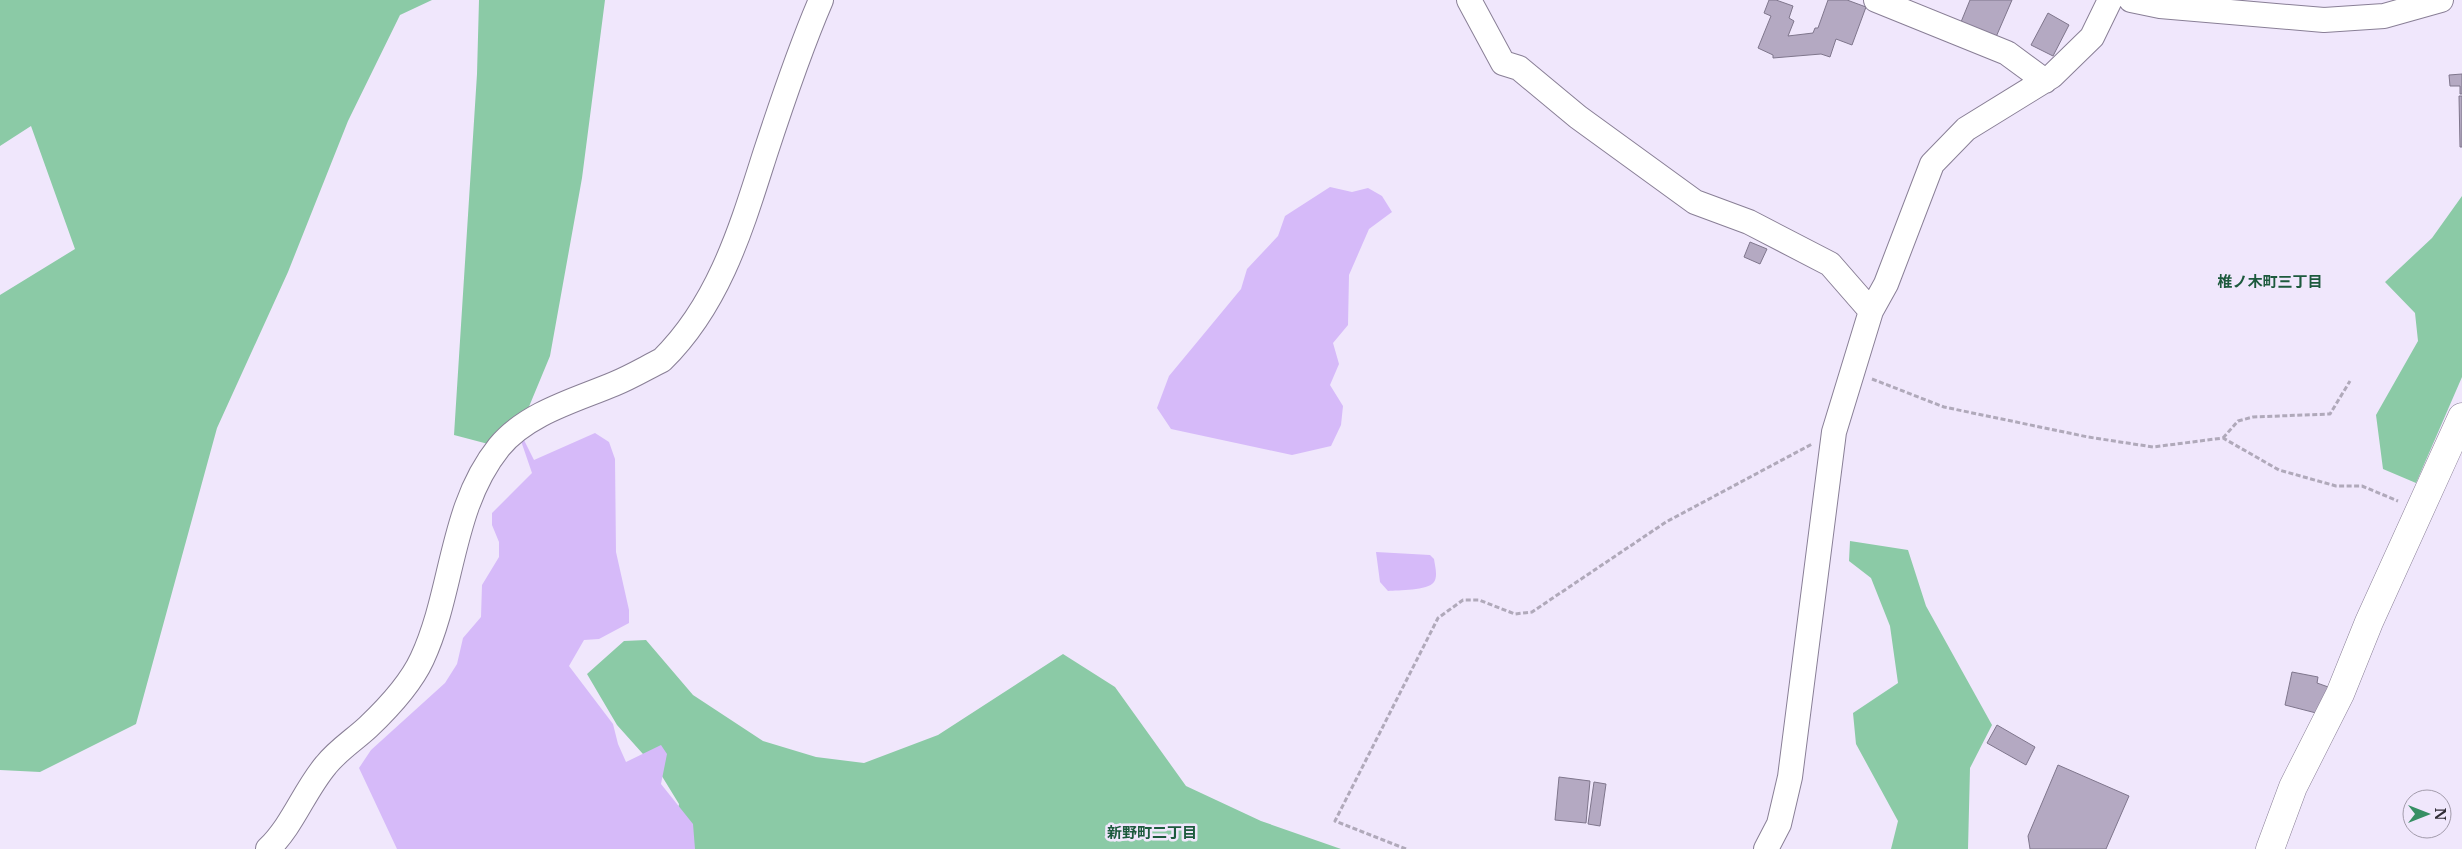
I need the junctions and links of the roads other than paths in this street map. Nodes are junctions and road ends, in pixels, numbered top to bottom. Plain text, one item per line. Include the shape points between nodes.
1 (820, 0) edge
2 (1469, 0) edge
3 (1876, 0) edge
4 (2110, 0) edge
5 (2131, 0) edge
6 (2441, 0) edge
7 (2045, 81) junction
8 (1871, 311) junction
9 (2462, 417) edge
10 (268, 849) edge
11 (1766, 849) edge
12 (2270, 849) edge

1 - 10 street via 799,50 735,248 700,313 679,344 662,360 523,426 500,446 475,484 422,660 403,690 324,766 279,839
2 - 8 street via 1503,63 1519,68 1695,202 1749,222 1830,264
3 - 7 street via 2006,53
4 - 7 street via 2092,37
5 - 6 street via 2160,6 2324,20 2384,16
7 - 8 street via 1966,129 1932,164 1886,284
8 - 11 street via 1834,432 1790,777 1778,824
9 - 12 street via 2340,694 2294,787

